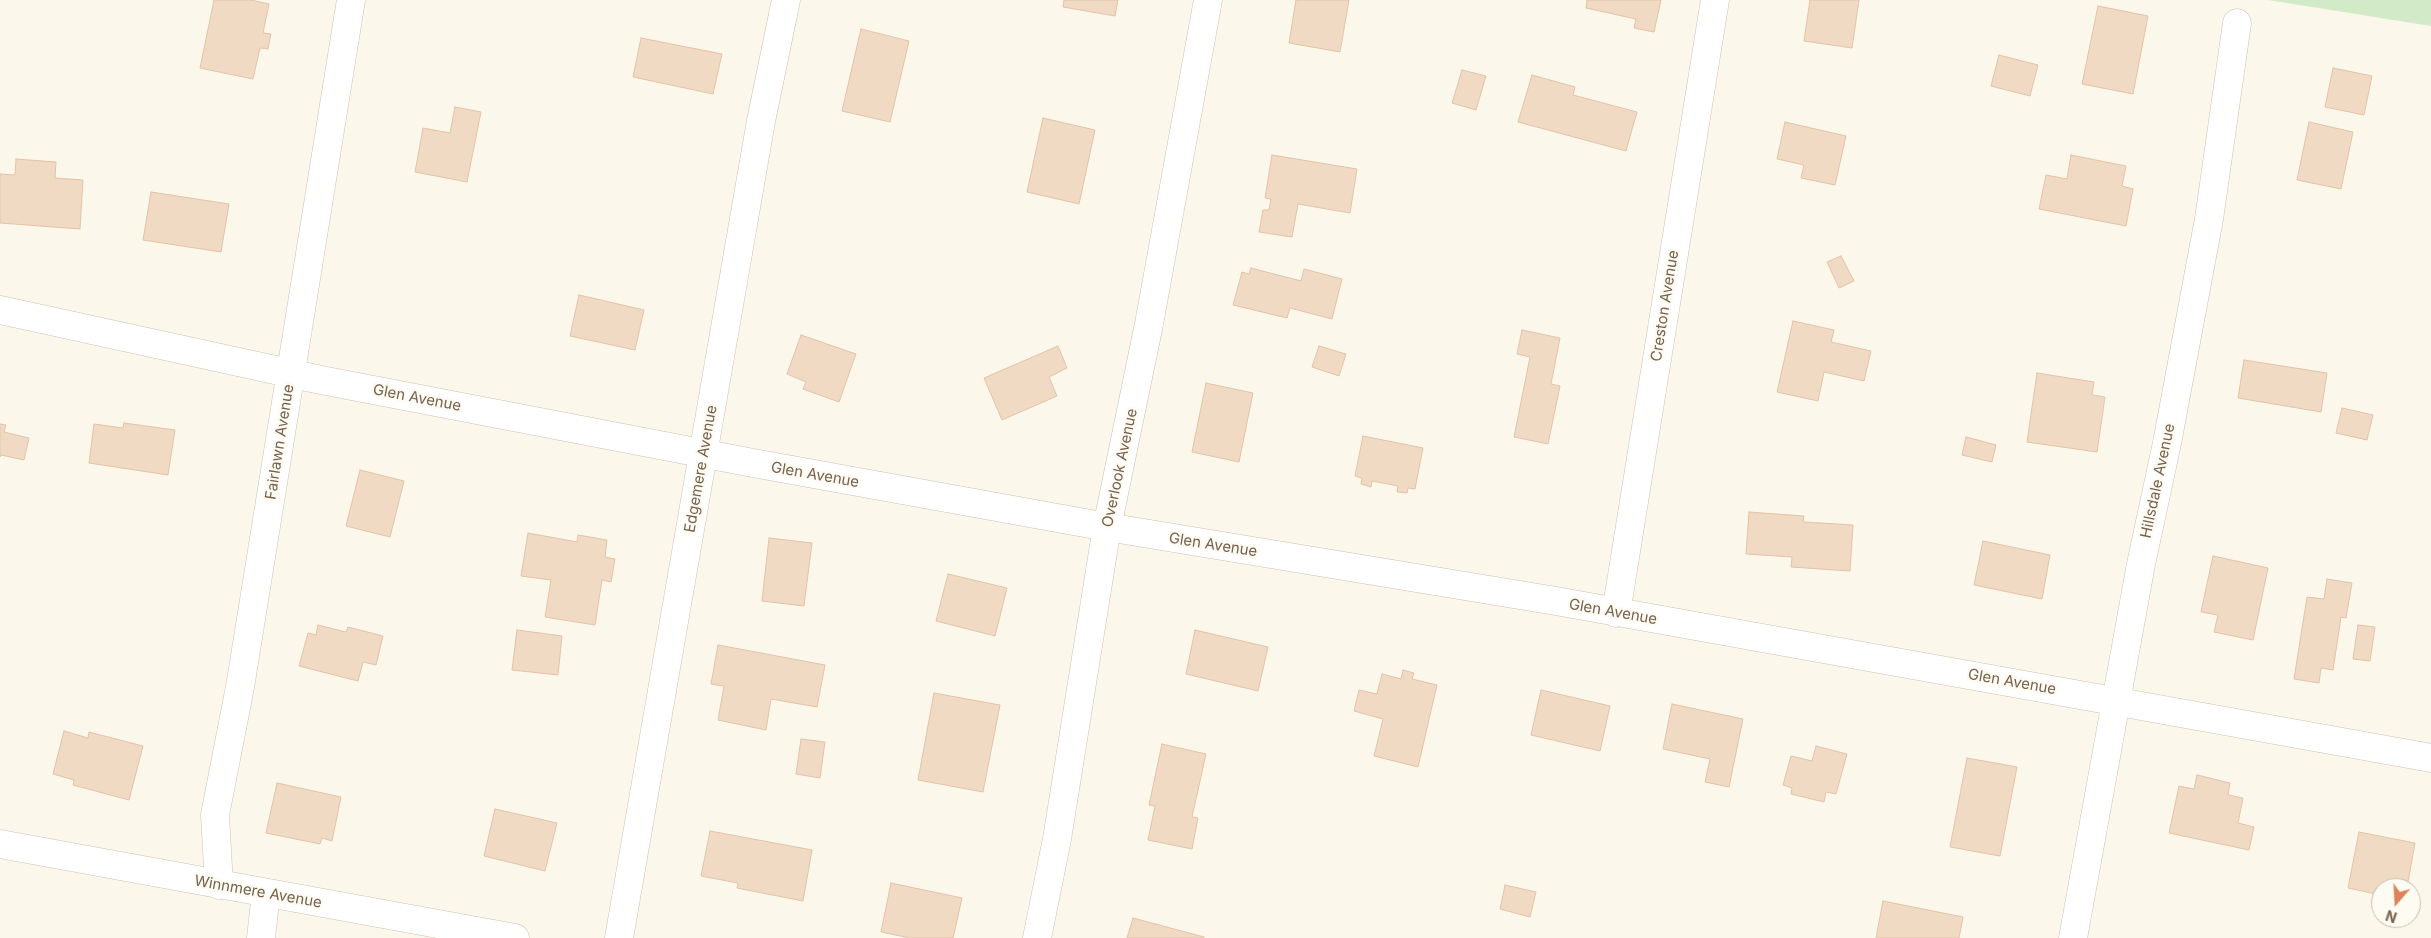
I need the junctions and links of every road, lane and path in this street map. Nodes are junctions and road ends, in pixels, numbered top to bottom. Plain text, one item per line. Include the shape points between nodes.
1 (351, 0) edge
2 (786, 0) edge
3 (1208, 0) edge
4 (1715, 0) edge
5 (2237, 24) dead end
6 (0, 310) edge
7 (291, 374) junction
8 (704, 454) junction
9 (1107, 527) junction
10 (1616, 613) junction
11 (2117, 702) junction
12 (2431, 758) edge
13 (0, 844) edge
14 (220, 885) junction
15 (266, 893) junction
16 (261, 938) edge
17 (515, 938) edge
18 (619, 938) edge
19 (1037, 938) edge
20 (2073, 938) edge

1 - 7 street, Fairlawn Avenue
2 - 8 street, Edgemere Avenue via 761,121
3 - 9 street, Overlook Avenue via 1149,324
4 - 10 street, Creston Avenue
5 - 11 street, Hillsdale Avenue via 2209,219
6 - 7 street, Glen Avenue
7 - 8 street, Glen Avenue
7 - 14 street, Fairlawn Avenue via 240,687 215,815
8 - 9 street, Glen Avenue
8 - 18 street, Edgemere Avenue
9 - 10 street, Glen Avenue
9 - 19 street, Overlook Avenue via 1057,838
10 - 11 street, Glen Avenue
11 - 12 street, Glen Avenue
11 - 20 street, Hillsdale Avenue
13 - 14 street, Winnmere Avenue
14 - 15 street, Winnmere Avenue
15 - 16 street
15 - 17 street, Winnmere Avenue

